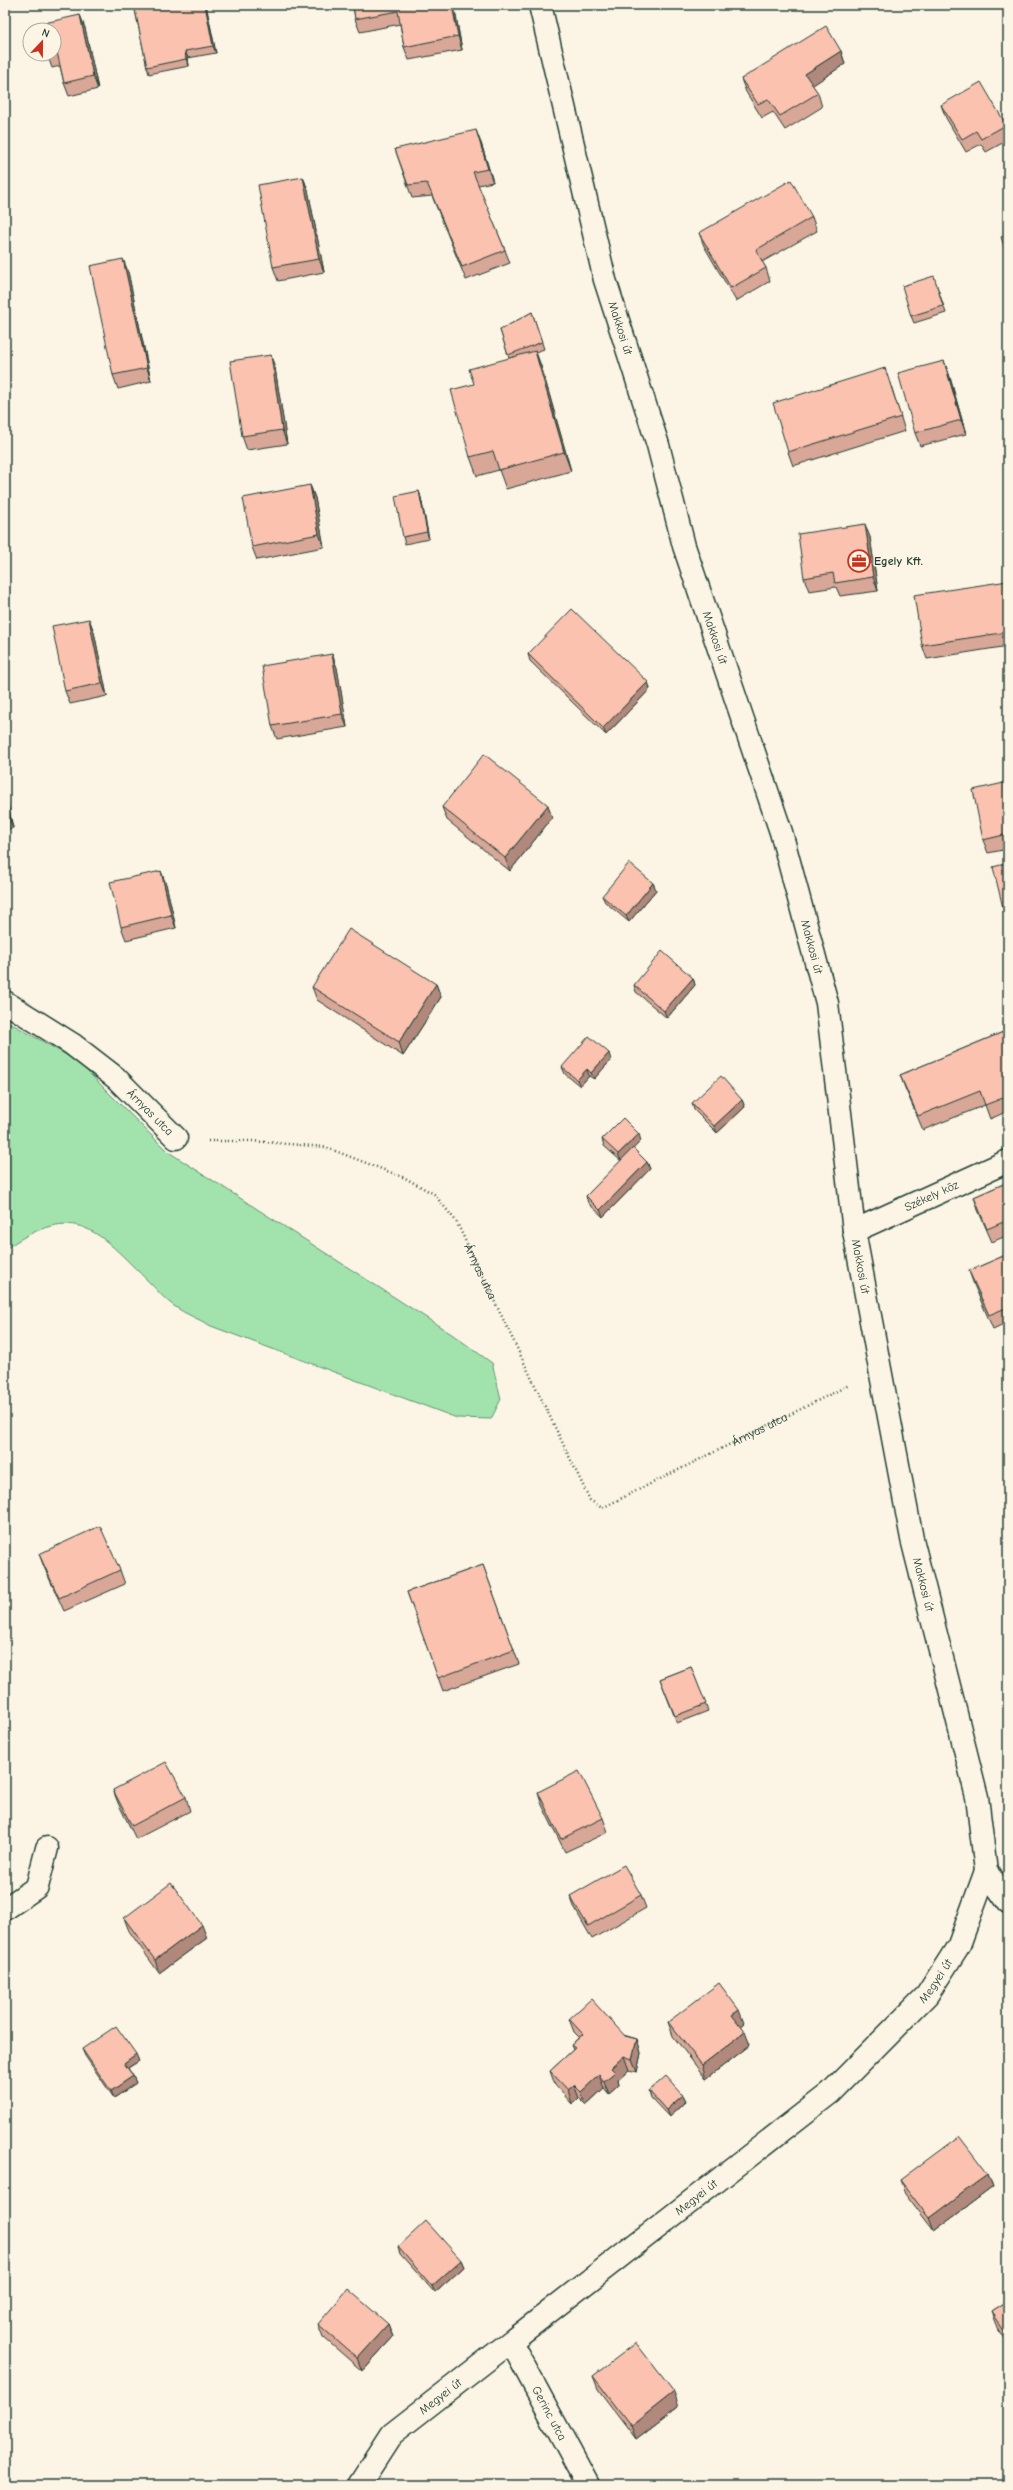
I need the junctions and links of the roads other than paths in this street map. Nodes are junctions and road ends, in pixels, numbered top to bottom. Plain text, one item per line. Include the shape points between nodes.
1 (540, 5) edge
2 (5, 1002) edge
3 (176, 1138) road end
4 (1008, 1161) edge
5 (854, 1231) junction
6 (46, 1848) dead end
7 (986, 1871) junction
8 (1008, 1902) edge
9 (5, 1909) edge
10 (511, 2342) junction
11 (359, 2485) edge
12 (588, 2485) edge

1 - 5 street, Makkosi út via 605,280 658,445 684,546 781,832 827,1003
2 - 3 street, Árnyas utca via 72,1044 116,1078
4 - 5 street, Székely köz
5 - 7 street, Makkosi út via 912,1539 977,1797
6 - 9 street via 37,1887
7 - 8 street, Makkosi út
7 - 10 street, Megyei út via 959,1945 928,1996 830,2093
10 - 11 street, Megyei út via 392,2434
10 - 12 street, Gerinc utca

